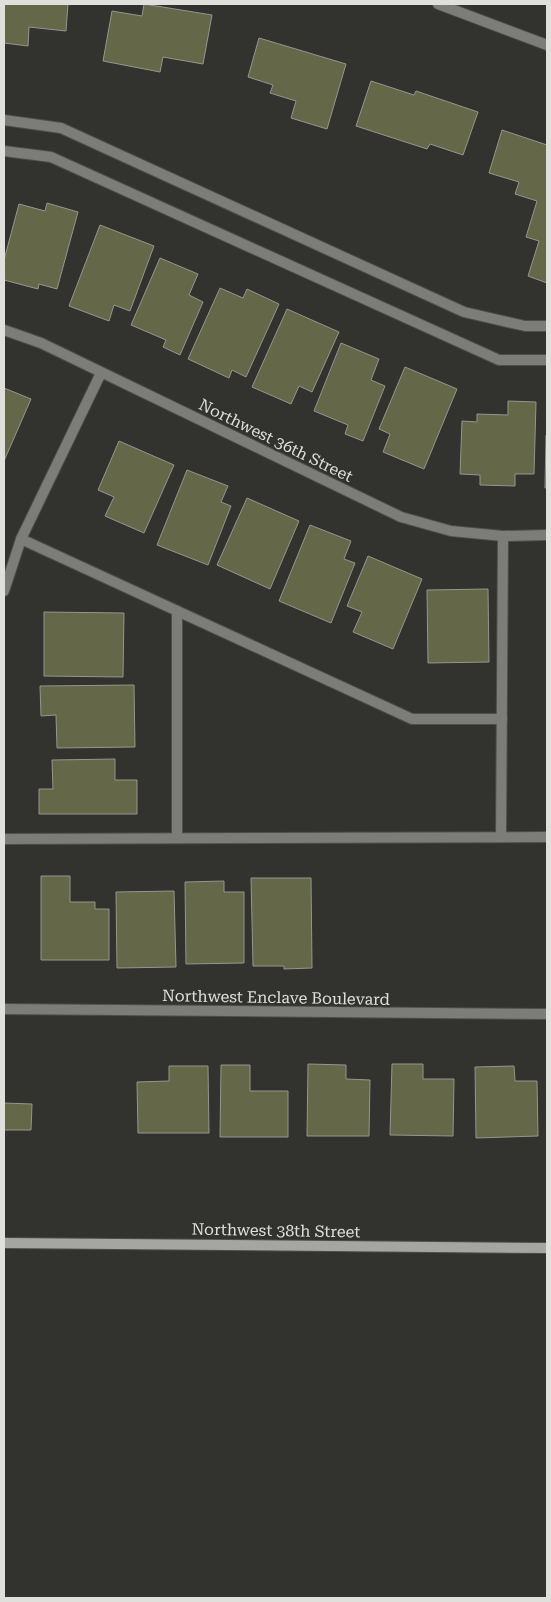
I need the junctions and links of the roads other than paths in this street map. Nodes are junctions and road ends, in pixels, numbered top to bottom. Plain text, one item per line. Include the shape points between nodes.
1 (438, 4) edge
2 (547, 45) edge
3 (4, 120) edge
4 (4, 150) edge
5 (547, 326) edge
6 (4, 330) edge
7 (547, 360) edge
8 (101, 373) junction
9 (547, 535) edge
10 (503, 536) junction
11 (21, 539) junction
12 (4, 591) edge
13 (177, 611) junction
14 (502, 719) junction
15 (501, 837) junction
16 (547, 837) edge
17 (177, 838) junction
18 (4, 839) edge
19 (4, 1009) edge
20 (547, 1014) edge
21 (4, 1243) edge
22 (547, 1248) edge

1 - 2 street
3 - 5 street via 62,128 464,312 525,326
4 - 7 street via 51,157 499,360
6 - 8 street, Northwest 36th Street via 41,343
8 - 10 street, Northwest 36th Street via 401,516 451,531
8 - 11 street
9 - 10 street, Northwest 36th Street
10 - 14 street
11 - 12 street
11 - 13 street
13 - 14 street via 412,719
13 - 17 street
14 - 15 street
15 - 16 street
15 - 17 street
17 - 18 street
19 - 20 street, Northwest Enclave Boulevard
21 - 22 main road, Northwest 38th Street

